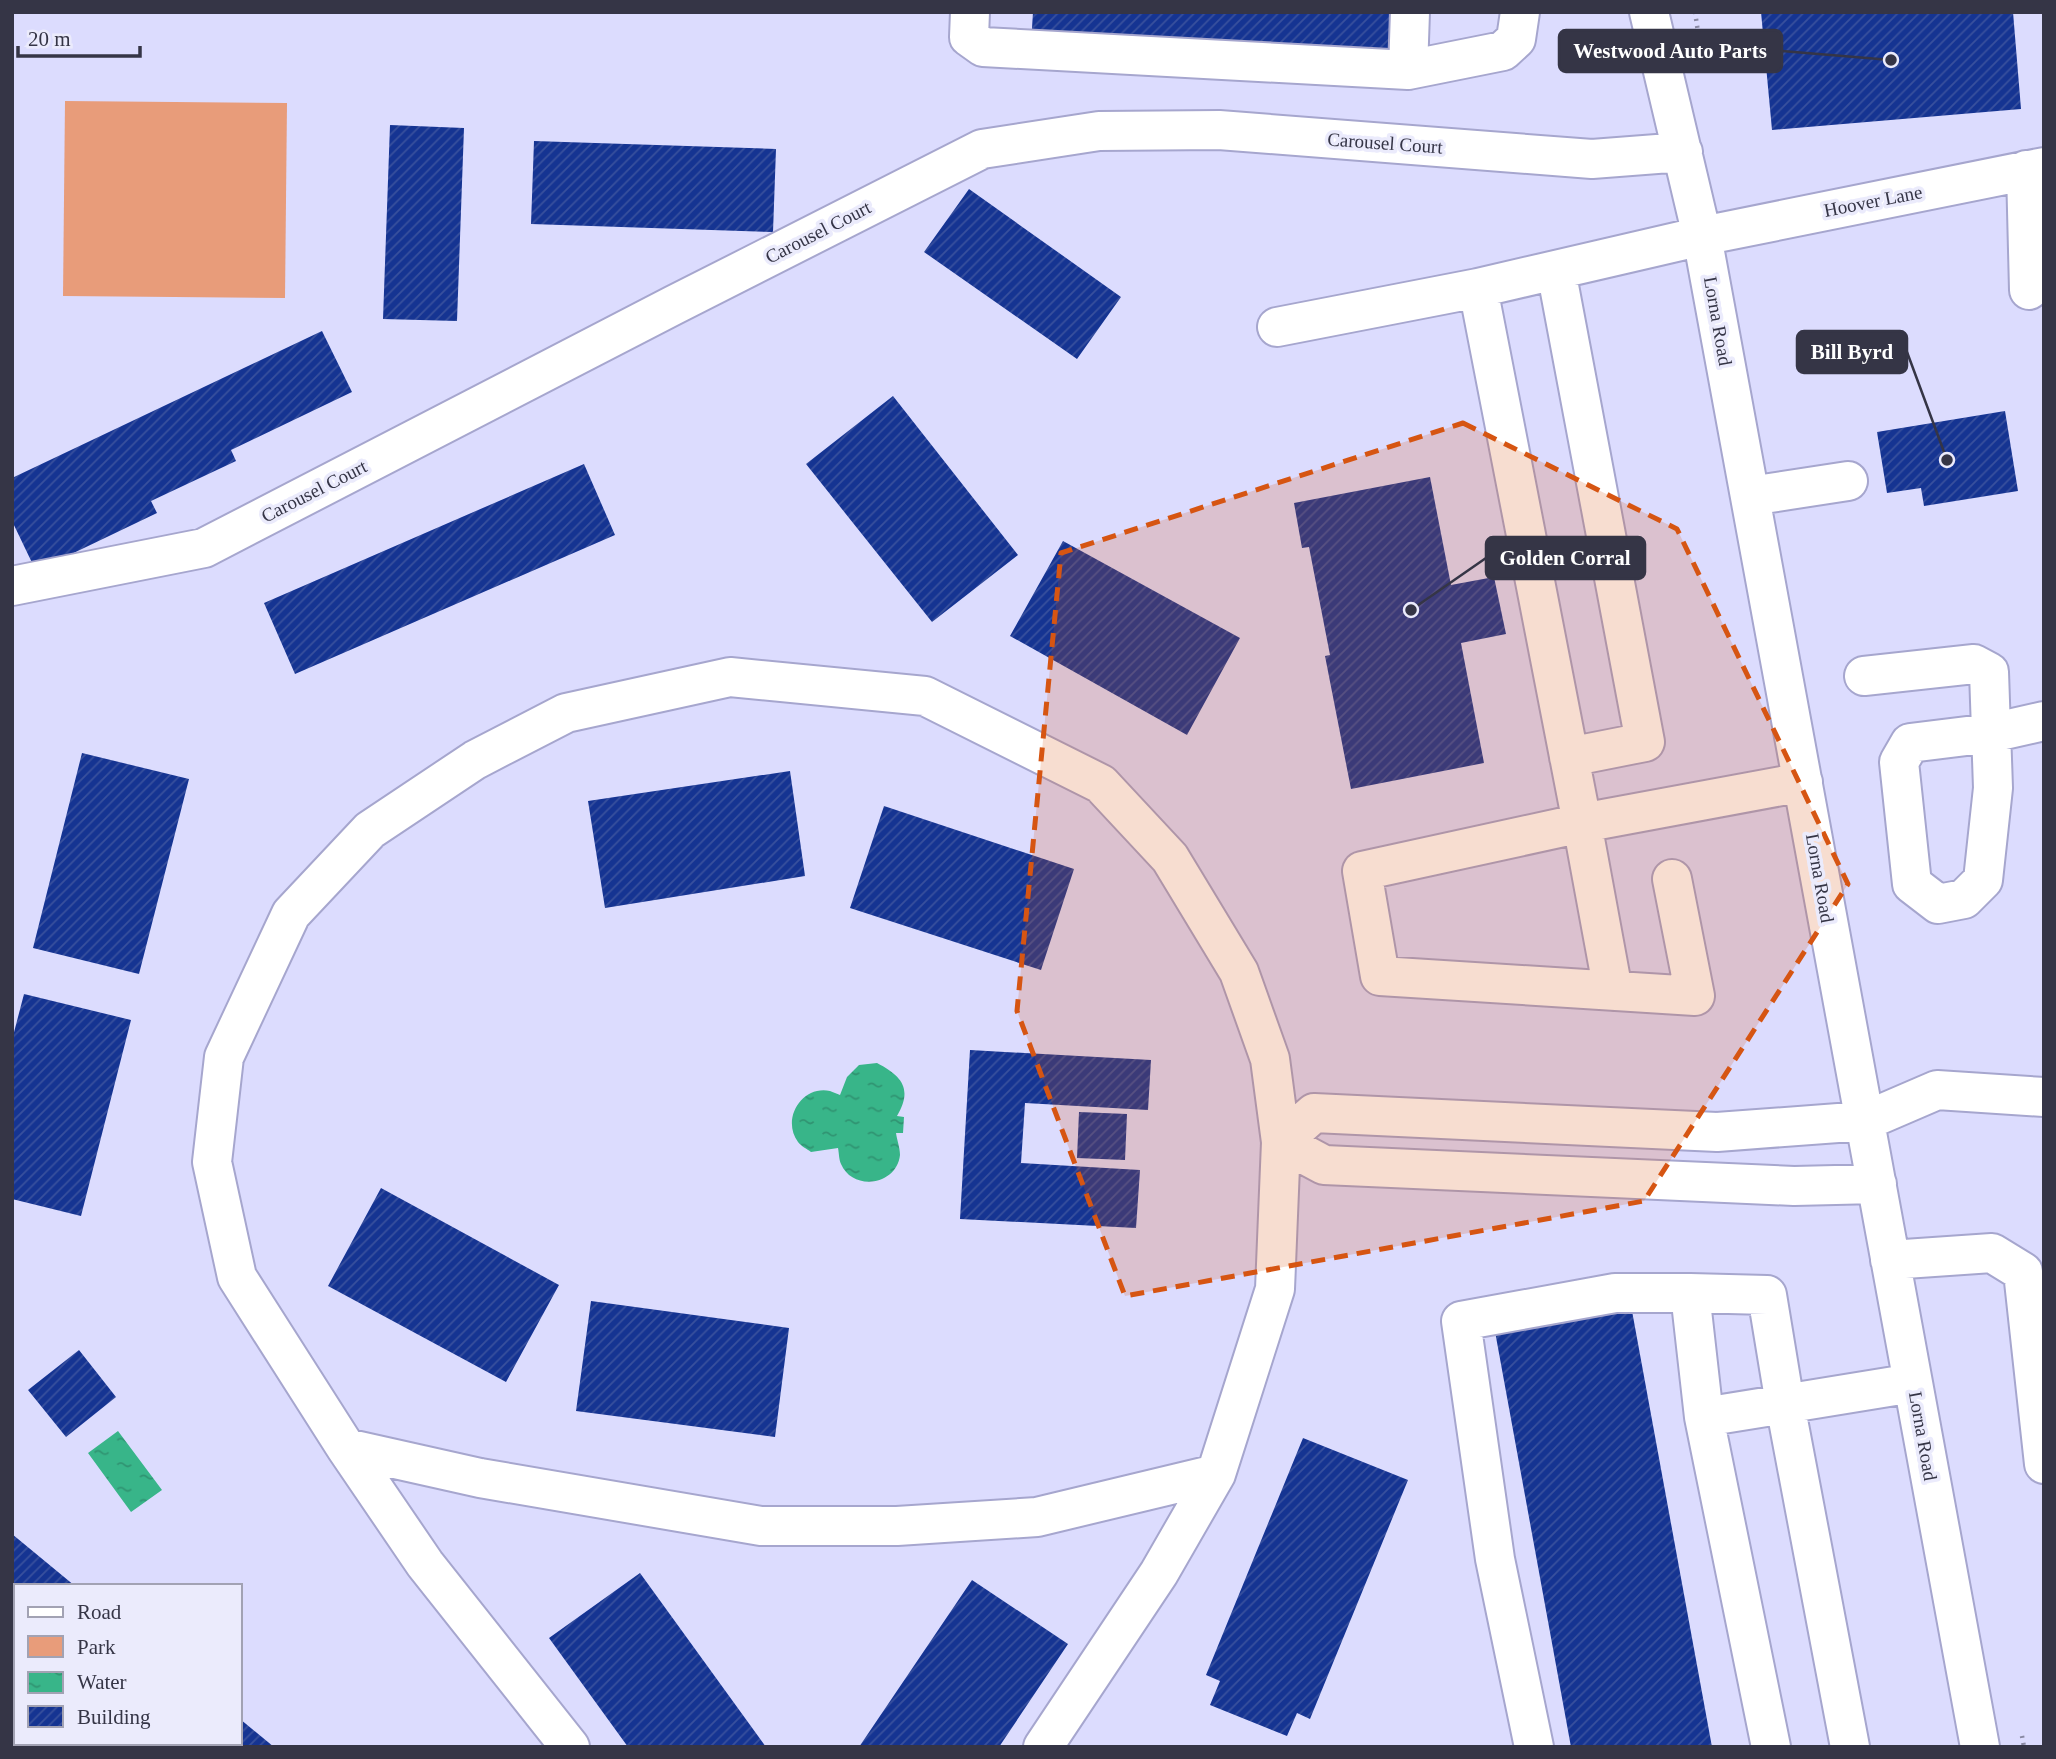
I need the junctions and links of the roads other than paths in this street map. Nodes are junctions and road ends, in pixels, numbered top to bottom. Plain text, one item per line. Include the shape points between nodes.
1 (970, 12) edge
2 (1410, 12) edge
3 (1520, 12) edge
4 (1649, 12) edge
5 (1408, 70) junction
6 (1682, 152) junction
7 (2035, 169) edge
8 (1702, 236) junction
9 (1556, 270) junction
10 (1478, 288) junction
11 (2029, 290) dead end
12 (1277, 327) dead end
13 (1848, 481) dead end
14 (1750, 496) junction
15 (12, 586) edge
16 (1864, 676) dead end
17 (2044, 722) edge
18 (1569, 757) junction
19 (1803, 782) junction
20 (1582, 823) junction
21 (1672, 879) dead end
22 (1613, 991) junction
23 (2044, 1097) edge
24 (1865, 1121) junction
25 (1280, 1142) junction
26 (1877, 1184) junction
27 (1891, 1260) junction
28 (1690, 1293) junction
29 (1913, 1383) junction
30 (1785, 1404) junction
31 (1704, 1417) junction
32 (346, 1448) junction
33 (2044, 1464) edge
34 (1216, 1474) junction
35 (570, 1747) edge
36 (1043, 1747) edge
37 (1534, 1747) edge
38 (1771, 1747) edge
39 (1850, 1747) edge
40 (1980, 1747) edge

1 - 5 street via 969,37 983,47
2 - 5 street
3 - 5 street via 1516,39 1503,51
4 - 6 street, Lorna Road
6 - 8 street, Lorna Road
6 - 15 street, Carousel Court via 1592,159 1219,130 1099,131 982,149 204,548
7 - 8 street, Hoover Lane
7 - 11 street
8 - 9 street, Hoover Lane
8 - 14 street, Lorna Road
9 - 10 street, Hoover Lane
9 - 18 street via 1646,742
10 - 12 street, Hoover Lane
10 - 18 street
13 - 14 street
14 - 19 street, Lorna Road
16 - 17 street via 1974,664 1989,672 1991,733
18 - 20 street
19 - 20 street
19 - 24 street, Lorna Road
20 - 22 street
20 - 22 street via 1362,871 1380,976
21 - 22 street via 1695,996
23 - 24 street via 1937,1090
24 - 25 street via 1717,1132 1314,1113
24 - 26 street, Lorna Road
25 - 26 street via 1324,1165 1794,1186
25 - 32 street via 1270,1059 1240,972 1170,858 1101,784 925,696 730,677 566,713 475,760 370,830 291,914 225,1056 212,1161 237,1277
25 - 34 street via 1275,1289
26 - 27 street, Lorna Road
27 - 29 street, Lorna Road
27 - 33 street via 1992,1253 2023,1272
28 - 30 street via 1767,1295
28 - 31 street
28 - 37 street via 1615,1293 1461,1321 1495,1559
29 - 30 street
29 - 40 street, Lorna Road
30 - 31 street
30 - 39 street
31 - 38 street
32 - 34 street via 480,1478 761,1526 898,1526 1037,1517
32 - 35 street via 425,1564
34 - 36 street via 1160,1573

